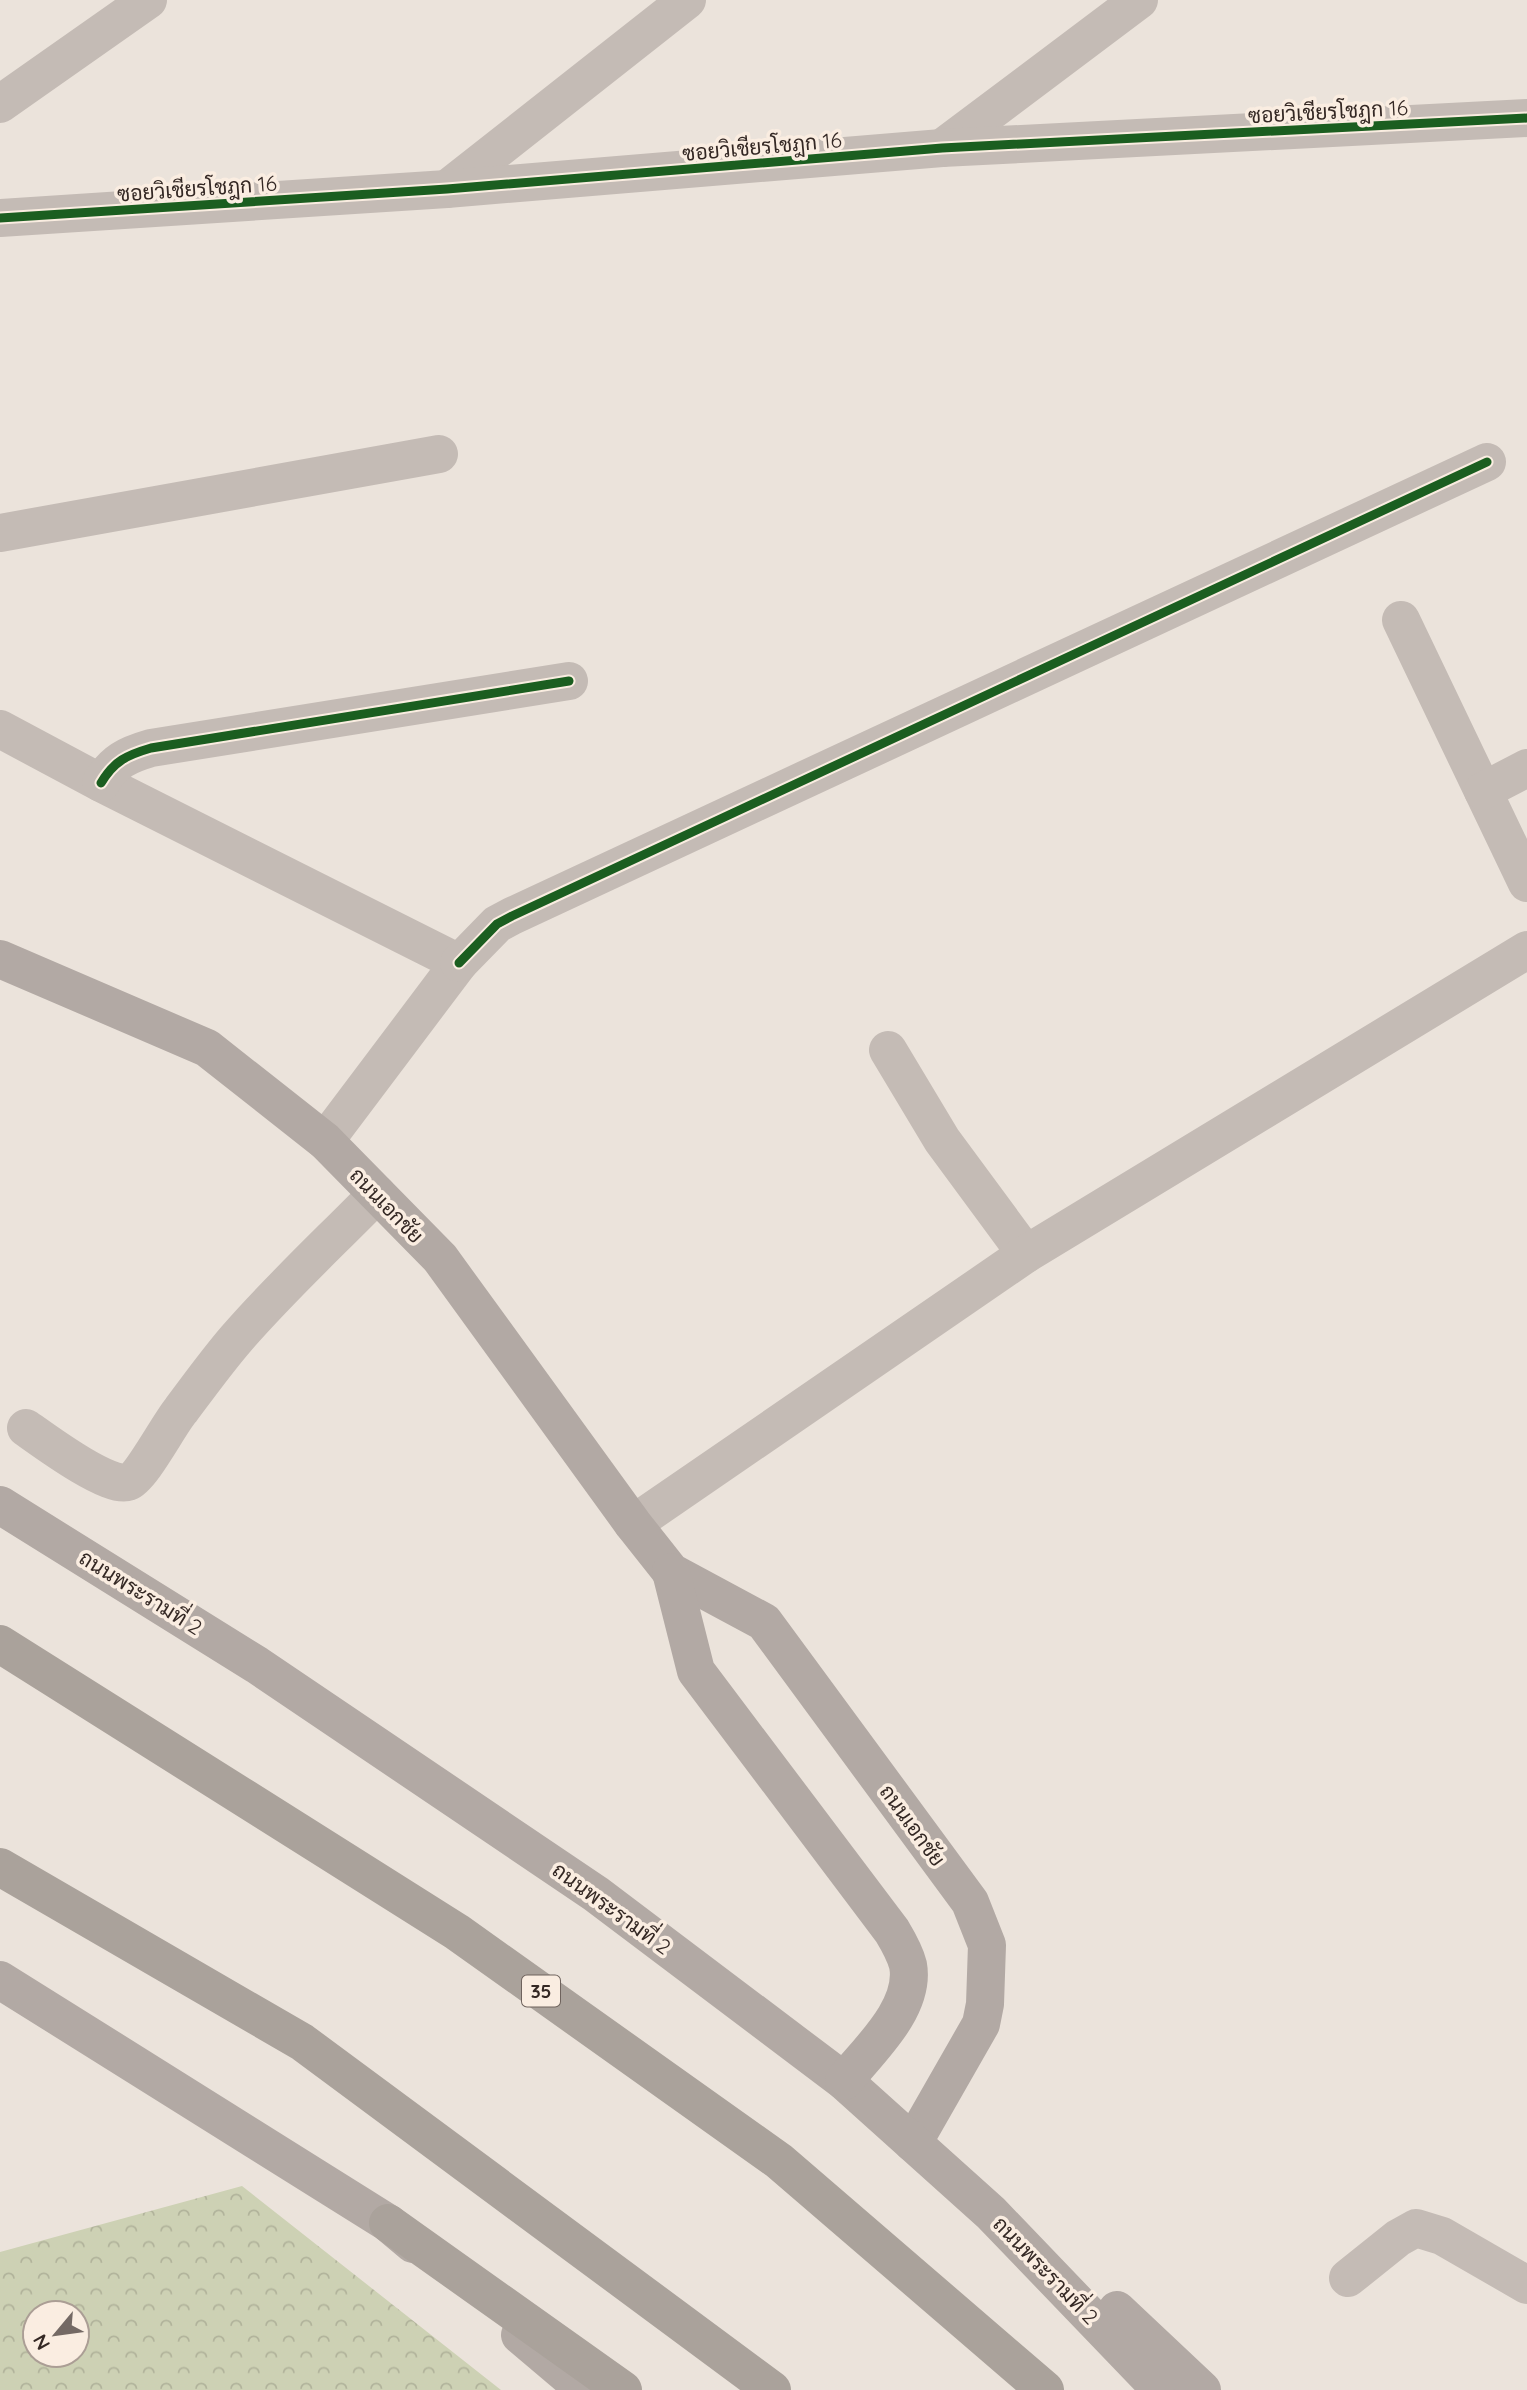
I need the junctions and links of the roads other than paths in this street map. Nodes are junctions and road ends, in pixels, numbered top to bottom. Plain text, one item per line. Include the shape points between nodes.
1 (149, 0) edge
2 (687, 0) edge
3 (1139, 0) edge
4 (0, 104) edge
5 (1527, 118) edge
6 (942, 148) junction
7 (447, 189) junction
8 (0, 218) edge
9 (439, 454) dead end
10 (1487, 462) dead end
11 (0, 533) edge
12 (1401, 620) dead end
13 (569, 681) dead end
14 (0, 729) edge
15 (1527, 768) edge
16 (101, 783) junction
17 (1483, 791) junction
18 (1527, 883) edge
19 (1527, 950) edge
20 (0, 959) edge
21 (459, 963) junction
22 (888, 1050) dead end
23 (325, 1142) junction
24 (377, 1194) junction
25 (1026, 1254) junction
26 (26, 1428) dead end
27 (0, 1505) edge
28 (633, 1524) junction
29 (671, 1572) junction
30 (0, 1644) edge
31 (0, 1867) edge
32 (0, 1980) edge
33 (844, 2081) junction
34 (913, 2143) junction
35 (991, 2213) junction
36 (388, 2223) junction
37 (1348, 2278) dead end
38 (1527, 2285) edge
39 (585, 2390) edge
40 (623, 2390) edge
41 (772, 2390) edge
42 (1045, 2390) edge
43 (1161, 2390) edge
44 (1202, 2390) edge

1 - 4 street
2 - 7 street
3 - 6 street
5 - 6 street, ซอยวิเชียรโชฎก 16
6 - 7 street, ซอยวิเชียรโชฎก 16
7 - 8 street, ซอยวิเชียรโชฎก 16
9 - 11 street
10 - 21 street via 512,916 496,924
12 - 17 street
13 - 16 street via 151,748 117,761
14 - 16 street
15 - 17 street
16 - 21 street
17 - 18 street
19 - 25 street
20 - 23 main road, ถนนเอกชัย via 206,1048
21 - 23 street
22 - 25 street via 942,1140
23 - 24 main road, ถนนเอกชัย
24 - 26 street via 236,1339 128,1482 118,1483 65,1456
24 - 28 main road, ถนนเอกชัย via 440,1258
25 - 28 street
27 - 33 main road, ถนนพระรามที่ 2 via 257,1665 597,1894
28 - 29 main road, ถนนเอกชัย
29 - 33 main road, ถนนเอกชัย via 696,1671 892,1931 908,1966 908,1987 899,2014
29 - 34 main road, ถนนเอกชัย via 764,1622 970,1902 986,1945 981,2024
30 - 42 highway, 35 via 457,1931 768,2153
31 - 41 highway via 302,2042
32 - 36 main road
33 - 34 main road, ถนนพระรามที่ 2
34 - 35 main road, ถนนพระรามที่ 2
35 - 43 main road, ถนนพระรามที่ 2
35 - 44 main road via 1125,2316
36 - 39 main road
36 - 40 highway
37 - 38 street via 1416,2228 1442,2236

